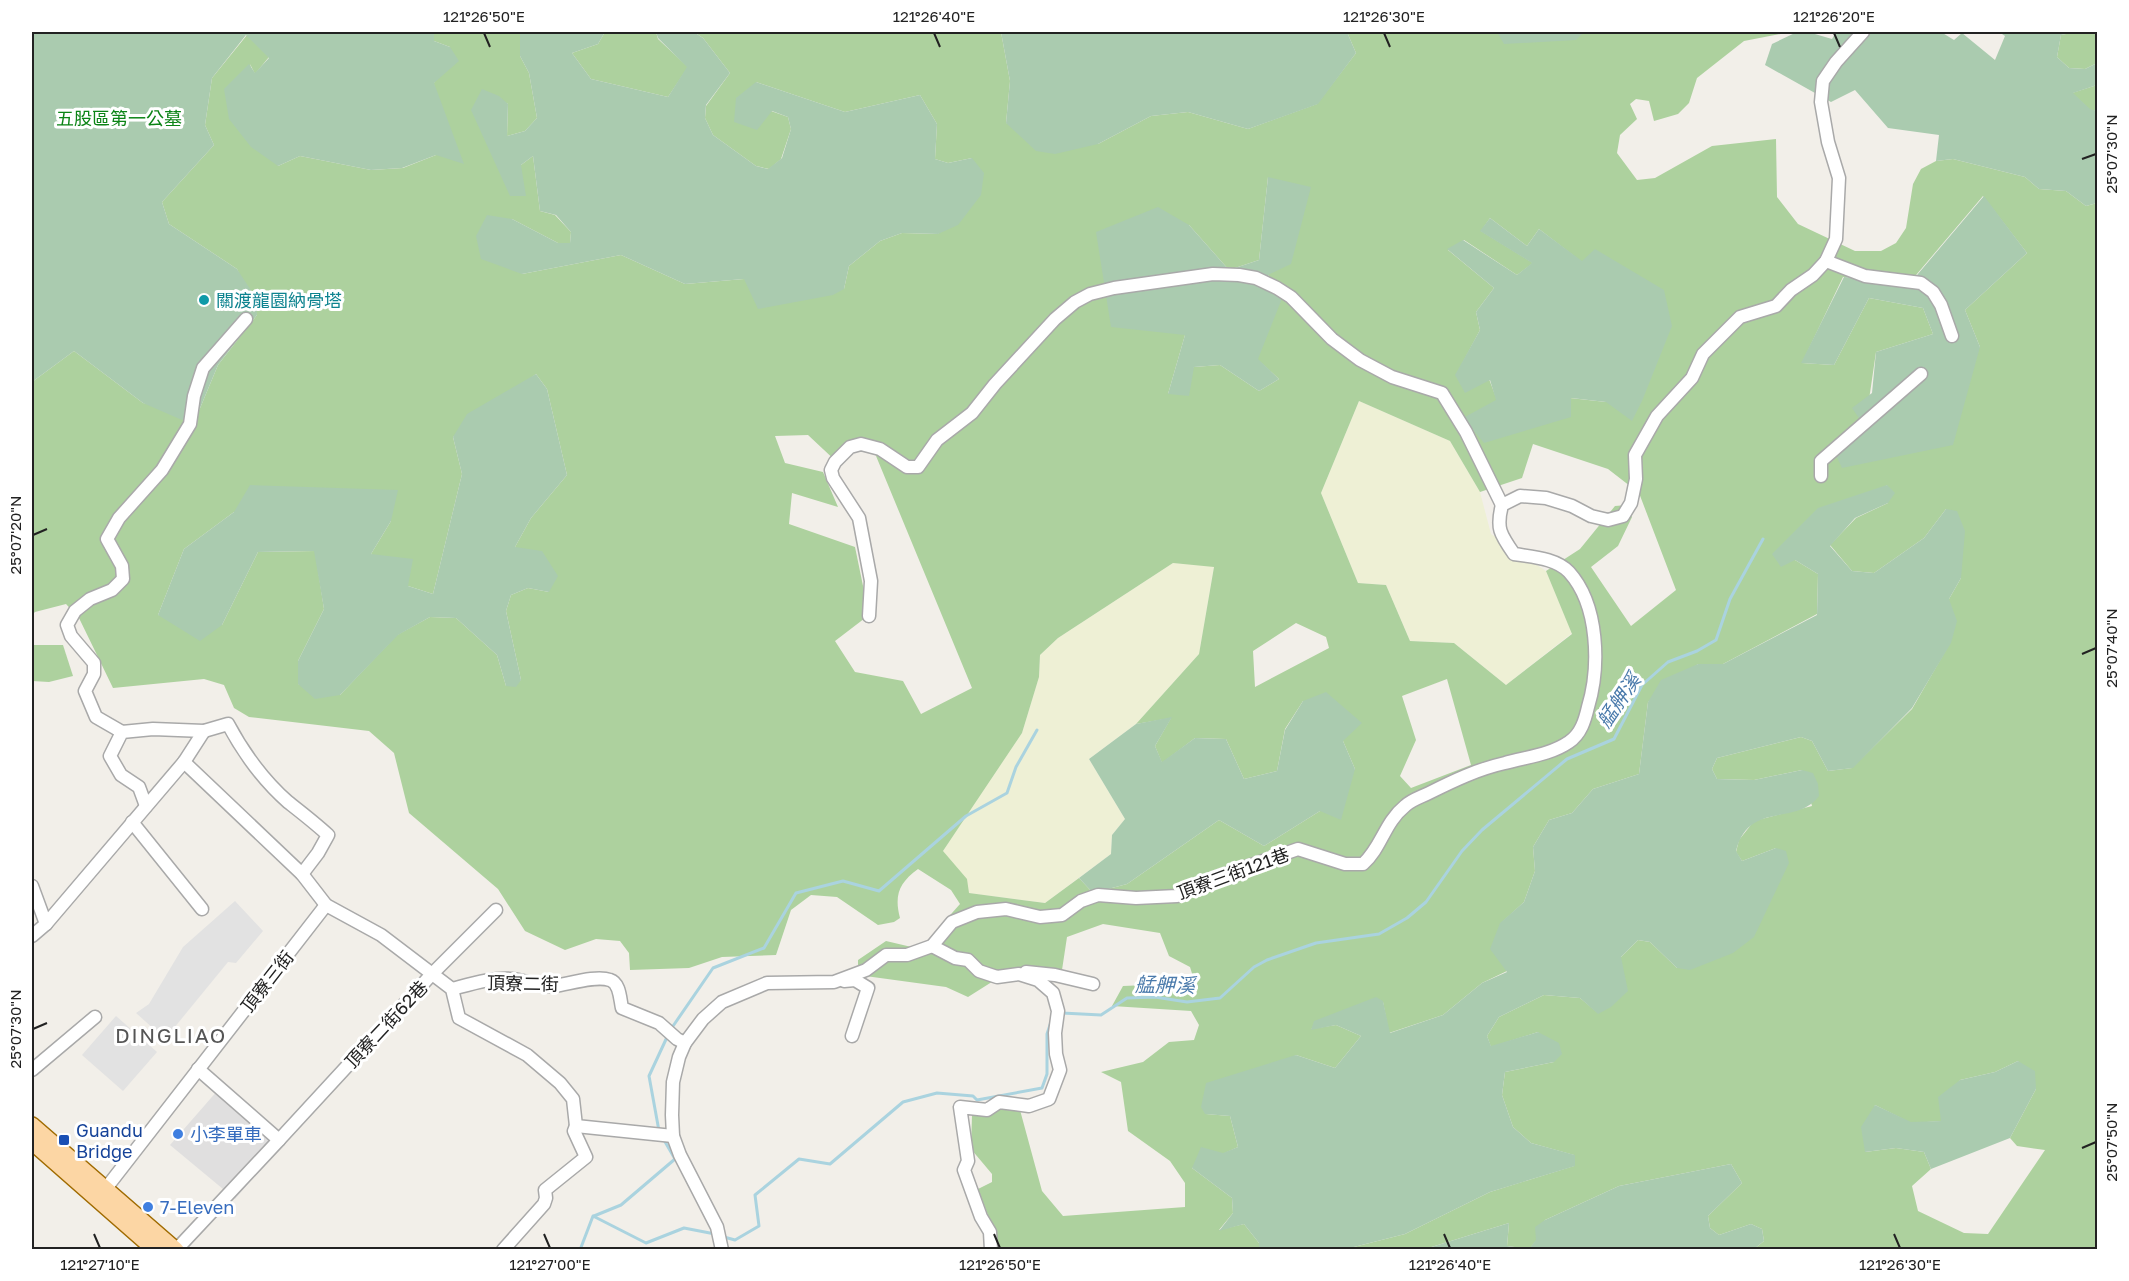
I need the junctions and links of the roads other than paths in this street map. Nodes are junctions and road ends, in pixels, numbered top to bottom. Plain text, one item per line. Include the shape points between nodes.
1 (1863, 32) edge
2 (1826, 261) junction
3 (246, 319) dead end
4 (1952, 336) dead end
5 (1921, 374) dead end
6 (1821, 476) dead end
7 (1502, 505) junction
8 (869, 616) dead end
9 (204, 731) junction
10 (122, 732) junction
11 (184, 762) junction
12 (146, 806) junction
13 (132, 822) junction
14 (302, 874) junction
15 (32, 886) edge
16 (326, 905) junction
17 (202, 909) dead end
18 (496, 910) dead end
19 (46, 924) junction
20 (32, 936) edge
21 (932, 946) junction
22 (432, 974) junction
23 (1019, 974) junction
24 (834, 982) junction
25 (1093, 984) dead end
26 (452, 989) junction
27 (95, 1017) dead end
28 (852, 1036) dead end
29 (681, 1041) junction
30 (198, 1069) junction
31 (32, 1070) edge
32 (32, 1125) edge
33 (576, 1126) junction
34 (674, 1136) junction
35 (279, 1140) junction
36 (32, 1142) edge
37 (102, 1194) junction
38 (155, 1250) edge
39 (176, 1250) edge
40 (503, 1250) edge
41 (722, 1250) edge
42 (991, 1250) edge

1 - 2 street via 1823,81 1821,102 1839,178 1836,239
2 - 4 street via 1865,276 1921,283 1934,292
2 - 7 street via 1776,306 1740,317 1703,354 1692,378 1657,416 1635,455 1636,479 1631,503 1623,516 1608,520 1546,498 1520,496
3 - 10 street via 203,368 190,424 162,470 110,531 107,539 122,566 123,579 112,590 90,599 75,611 67,625 71,636 94,663 94,674 85,691 96,717
5 - 6 street via 1821,461
7 - 8 street via 1442,393 1392,377 1360,360 1332,339 1292,297 1277,288 1239,274 1213,274 1114,288 1090,294 1055,319 972,413 937,440 918,467 907,467 879,449 861,444 850,447 835,462 833,478 859,518 871,581
7 - 21 street, 頂寮三街121巷 via 1498,521 1514,554 1559,564 1569,572 1581,589 1591,619 1596,651 1594,687 1583,726 1570,741 1539,755 1465,776 1406,805 1389,822 1374,854 1363,864 1345,864 1298,849 1211,879 1178,896 1098,895 1081,901 1062,915 1040,917 1006,909 977,912 952,922
9 - 10 street
9 - 11 street
9 - 14 street via 228,724 269,782 328,835
10 - 12 street via 110,756 121,775 139,787
11 - 12 street
11 - 14 street
12 - 13 street
13 - 17 street
13 - 19 street
14 - 16 street
15 - 19 street
16 - 22 street via 381,935
16 - 30 street, 頂寮三街
18 - 22 street, 頂寮二街62巷
19 - 20 street
21 - 23 street via 997,977
21 - 24 street via 907,955 886,955 866,970
22 - 26 street
22 - 35 street, 頂寮二街62巷
23 - 25 street via 1028,971
23 - 42 street via 1038,980 1053,993 1058,1011 1055,1033 1060,1070 1050,1099 1029,1106 999,1102 987,1110 960,1107 968,1161 964,1170 990,1232
24 - 28 street via 855,980 868,988
24 - 29 street via 767,984 722,1002
26 - 29 street, 頂寮二街 via 511,979 537,986 611,980 617,984 622,1008 659,1023
26 - 33 street via 459,1018 527,1055 560,1083 573,1099
27 - 31 street
29 - 34 street via 673,1082
30 - 35 street
30 - 37 street, 頂寮三街
32 - 37 main road
33 - 34 street
33 - 40 street via 574,1131 586,1157 545,1190 544,1204
34 - 41 street via 717,1227
35 - 39 street, 頂寮二街62巷
36 - 37 main road
37 - 38 main road
37 - 39 main road

